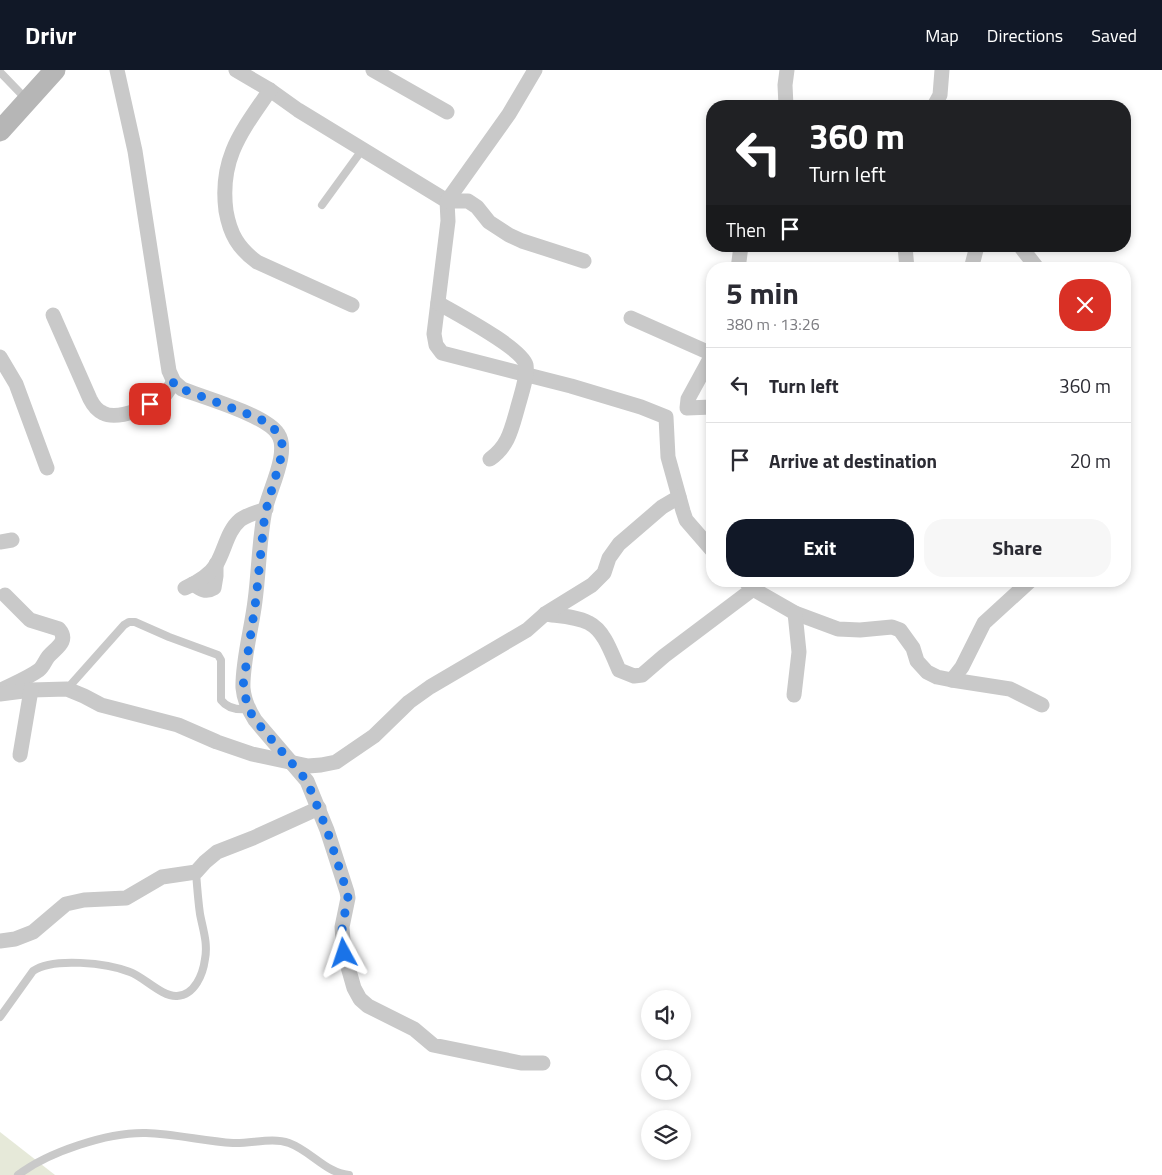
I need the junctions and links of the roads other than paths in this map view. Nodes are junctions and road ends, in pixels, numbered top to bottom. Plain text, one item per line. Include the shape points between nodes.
1 (55, 70) edge
2 (117, 70) edge
3 (236, 70) edge
4 (373, 70) edge
5 (536, 70) edge
6 (787, 70) edge
7 (942, 70) edge
8 (0, 72) edge
9 (270, 90) junction
10 (786, 100) edge
11 (937, 100) edge
12 (28, 101) junction
13 (447, 112) dead end
14 (0, 131) edge
15 (362, 150) junction
16 (447, 200) junction
17 (322, 204) dead end
18 (1025, 252) edge
19 (584, 261) dead end
20 (1033, 262) edge
21 (438, 303) junction
22 (352, 305) dead end
23 (53, 315) dead end
24 (631, 318) dead end
25 (706, 351) edge
26 (0, 357) edge
27 (706, 365) edge
28 (526, 375) junction
29 (174, 382) junction
30 (706, 407) edge
31 (688, 408) junction
32 (666, 417) junction
33 (490, 459) dead end
34 (47, 468) dead end
35 (679, 497) junction
36 (266, 510) junction
37 (706, 543) edge
38 (189, 586) dead end
39 (747, 587) edge
40 (752, 587) edge
41 (1023, 587) edge
42 (5, 595) dead end
43 (545, 614) junction
44 (795, 614) junction
45 (952, 680) junction
46 (67, 689) junction
47 (31, 690) junction
48 (0, 693) edge
49 (794, 695) dead end
50 (1042, 705) dead end
51 (248, 708) junction
52 (20, 755) dead end
53 (291, 761) junction
54 (319, 808) junction
55 (196, 872) junction
56 (0, 941) edge
57 (0, 1017) edge
58 (543, 1063) dead end
59 (18, 1175) edge
60 (349, 1175) edge

1 - 12 main road
2 - 29 street via 135,152 166,357
3 - 9 street
4 - 13 street
5 - 16 street via 509,114
6 - 10 street
7 - 11 street
8 - 12 lane
9 - 15 street
9 - 22 street via 235,145 226,171 224,197 234,238 257,262
12 - 14 main road
15 - 16 street
15 - 17 lane
16 - 19 street via 468,201 489,222 509,235
16 - 21 street via 448,221
18 - 20 street
21 - 28 street via 511,347 522,356
21 - 28 street via 434,334 442,353
23 - 29 street via 90,399 104,414 128,414 150,404 165,395
24 - 25 street
26 - 34 street via 16,384
27 - 31 street via 688,399
28 - 32 street
28 - 33 street via 511,432 500,452
29 - 36 street via 182,389 258,418 271,425 279,435 282,454
30 - 31 street
31 - 32 street
32 - 35 street via 668,457
35 - 37 street via 686,520
35 - 43 street via 662,507 619,544 604,573 592,585
36 - 38 street via 242,518 234,526 216,564 214,588 201,590
36 - 51 street via 244,674 244,698
39 - 43 street via 642,675 634,676 619,670 604,639 589,623
40 - 44 street
41 - 45 street via 984,623
42 - 48 street via 30,620 62,631 62,639 41,669
43 - 53 street via 527,630 430,687 409,702 374,736 336,762 308,766
44 - 45 street via 838,628 892,627 900,630 927,672
44 - 49 street via 799,652
45 - 50 street via 1010,689
46 - 47 street
46 - 51 lane via 124,625 136,622 218,655 221,660 221,700 233,708
46 - 53 street via 100,705 178,725 252,754
47 - 48 street
47 - 52 street
51 - 53 street
53 - 54 street via 307,781
54 - 55 street via 217,852
54 - 58 street via 347,892 342,938 348,969 360,999 414,1029 433,1045 521,1063
55 - 56 street via 162,876 126,898 66,904 33,932
55 - 57 lane via 206,959 203,972 192,990 176,996 130,971 63,962 40,966 33,971
59 - 60 lane via 44,1158 72,1148 120,1134 147,1133 218,1142 289,1143 334,1171

